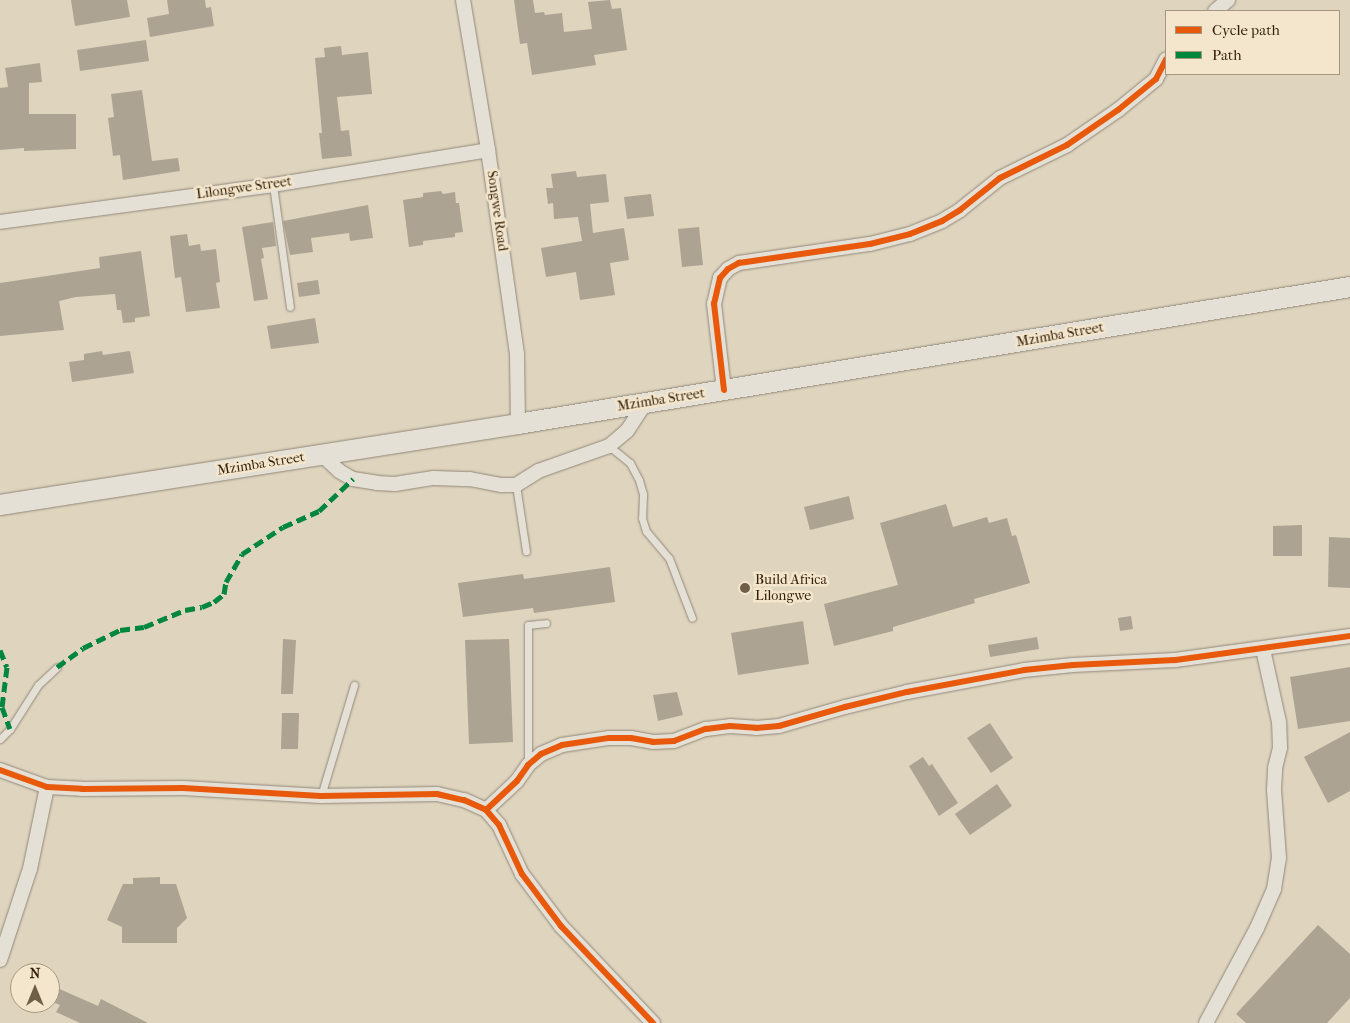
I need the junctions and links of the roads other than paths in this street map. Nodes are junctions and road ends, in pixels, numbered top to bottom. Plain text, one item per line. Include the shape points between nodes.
1 (463, 0) edge
2 (1228, 0) edge
3 (1216, 10) edge
4 (1165, 61) edge
5 (488, 150) junction
6 (274, 184) junction
7 (0, 222) edge
8 (1350, 287) edge
9 (290, 307) dead end
10 (724, 390) junction
11 (645, 403) junction
12 (518, 424) junction
13 (609, 446) junction
14 (322, 455) junction
15 (516, 485) junction
16 (0, 505) edge
17 (526, 551) dead end
18 (692, 618) dead end
19 (546, 623) dead end
20 (1350, 636) edge
21 (1263, 649) junction
22 (57, 667) dead end
23 (354, 685) dead end
24 (0, 739) edge
25 (528, 765) junction
26 (0, 770) edge
27 (47, 787) junction
28 (321, 796) junction
29 (486, 810) junction
30 (0, 960) edge
31 (652, 1023) edge
32 (1206, 1023) edge

1 - 5 street, Songwe Road
2 - 3 street
4 - 10 street via 1156,79 1126,105 1067,145 1000,178 942,221 910,234 870,244 739,263 728,269 720,278 714,304
5 - 6 street, Lilongwe Street
5 - 12 street, Songwe Road via 517,354
6 - 7 street, Lilongwe Street
6 - 9 lane
8 - 10 main road, Mzimba Street
10 - 11 main road, Mzimba Street
11 - 12 main road, Mzimba Street
11 - 13 street via 627,430
12 - 14 main road, Mzimba Street
13 - 15 street via 538,471
13 - 18 lane via 630,463 639,480 646,531 669,558
14 - 15 street via 353,479 377,484 434,478
14 - 16 main road, Mzimba Street
15 - 17 lane
19 - 25 lane via 528,625
20 - 21 street
21 - 25 street via 1174,660 1024,670 907,692 779,726 730,726 674,741 609,738 562,745 541,754
21 - 32 street via 1279,722 1280,748 1274,790 1279,858 1274,889 1257,928
22 - 24 lane via 38,685
23 - 28 lane
25 - 29 street via 517,781
26 - 27 street
27 - 28 street via 183,788
27 - 30 street via 30,869
28 - 29 street via 438,794 464,800
29 - 31 street via 499,825 522,874 561,926

